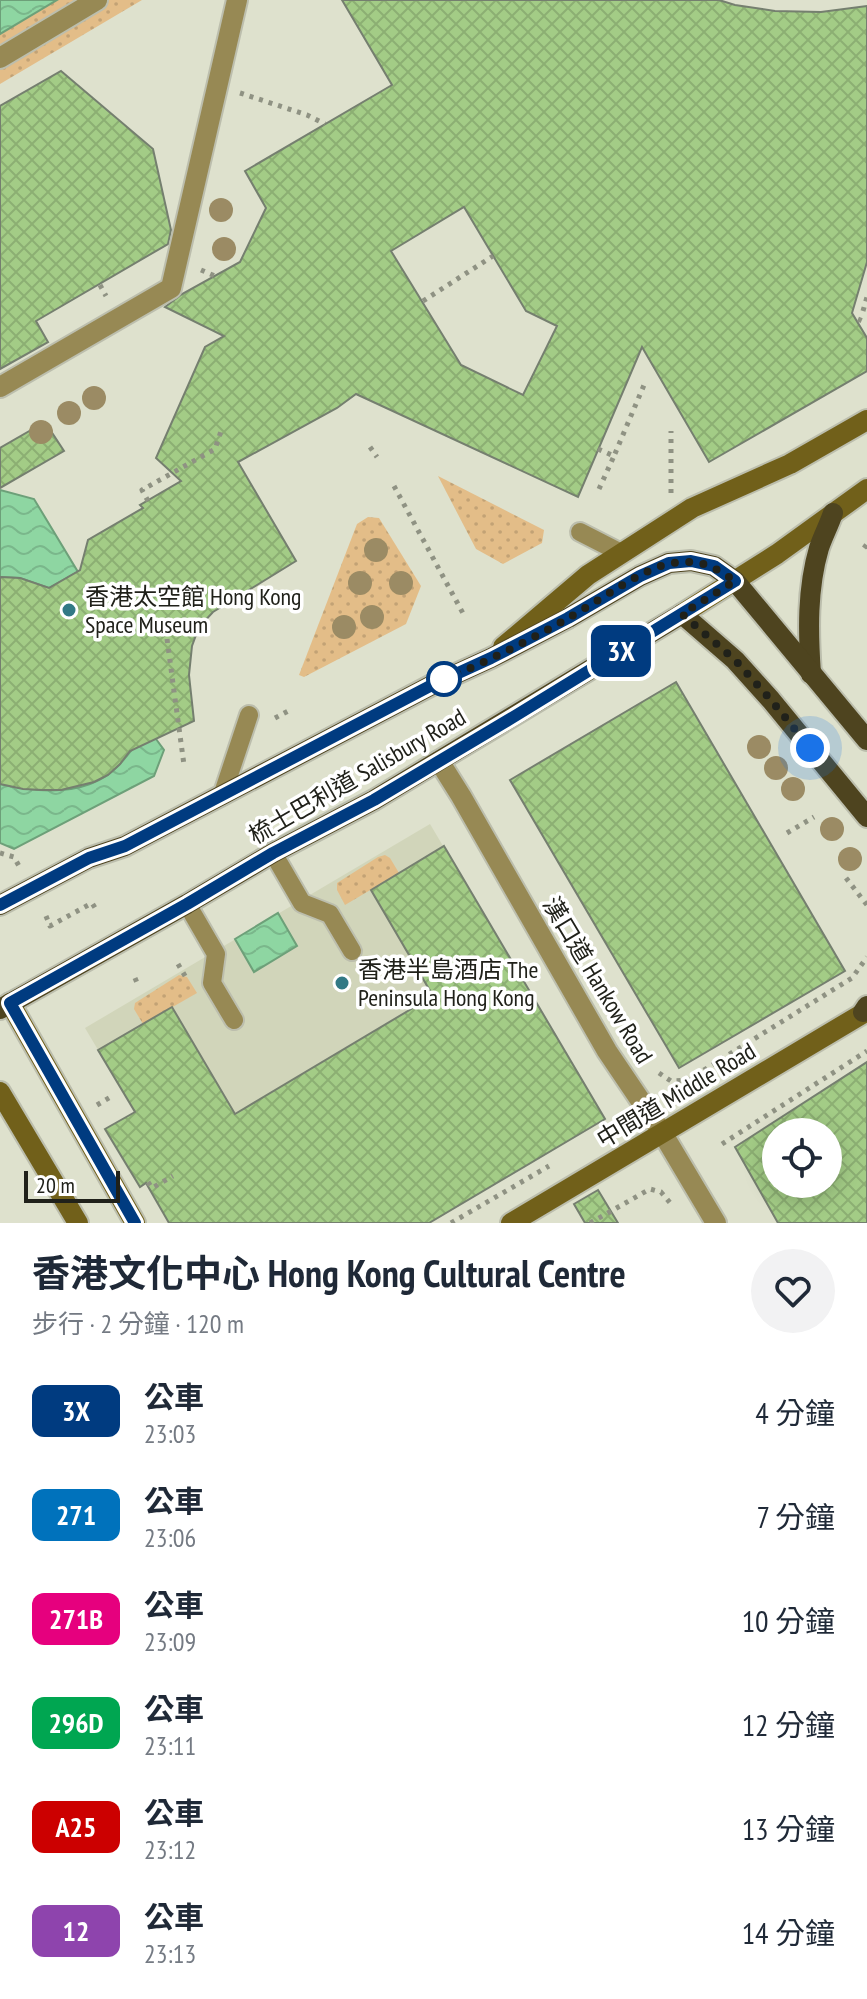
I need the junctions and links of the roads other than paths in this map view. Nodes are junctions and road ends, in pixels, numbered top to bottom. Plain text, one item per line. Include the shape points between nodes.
1 (97, 0) edge
2 (237, 0) edge
3 (0, 58) edge
4 (0, 387) edge
5 (867, 420) edge
6 (867, 489) edge
7 (833, 513) junction
8 (580, 532) dead end
9 (621, 553) junction
10 (735, 581) junction
11 (682, 614) junction
12 (491, 658) junction
13 (811, 674) junction
14 (249, 715) dead end
15 (867, 740) edge
16 (439, 761) junction
17 (222, 796) junction
18 (867, 817) edge
19 (273, 853) junction
20 (187, 904) junction
21 (0, 905) edge
22 (352, 951) dead end
23 (3, 1002) edge
24 (866, 1010) edge
25 (234, 1020) dead end
26 (0, 1092) edge
27 (663, 1134) junction
28 (78, 1223) edge
29 (135, 1223) edge
30 (511, 1223) edge
31 (716, 1223) edge

1 - 3 street
2 - 4 street via 171,288
5 - 9 street, 梳士巴利道 Salisbury Road via 790,464 692,508
6 - 7 street, 梳士巴利道 Salisbury Road
7 - 10 street, 梳士巴利道 Salisbury Road
7 - 13 main road via 813,577
8 - 9 lane
9 - 12 street, 梳士巴利道 Salisbury Road
10 - 11 street, 梳士巴利道 Salisbury Road
10 - 12 main road, 梳士巴利道 Salisbury Road via 714,566 669,563
10 - 13 main road
11 - 16 main road, 梳士巴利道 Salisbury Road
11 - 18 main road via 735,660
12 - 17 main road, 梳士巴利道 Salisbury Road
13 - 15 main road
14 - 17 lane
16 - 19 main road, 梳士巴利道 Salisbury Road
16 - 27 street, 漢口道 Hankow Road via 607,1051
17 - 21 main road, 梳士巴利道 Salisbury Road
19 - 20 main road, 梳士巴利道 Salisbury Road
19 - 22 lane via 302,903 330,914
20 - 23 main road, 梳士巴利道 Salisbury Road
20 - 25 lane via 216,954 212,983
23 - 29 street
24 - 27 street, 中間道 Middle Road
26 - 28 street
27 - 30 street, 中間道 Middle Road
27 - 31 street, 漢口道 Hankow Road

